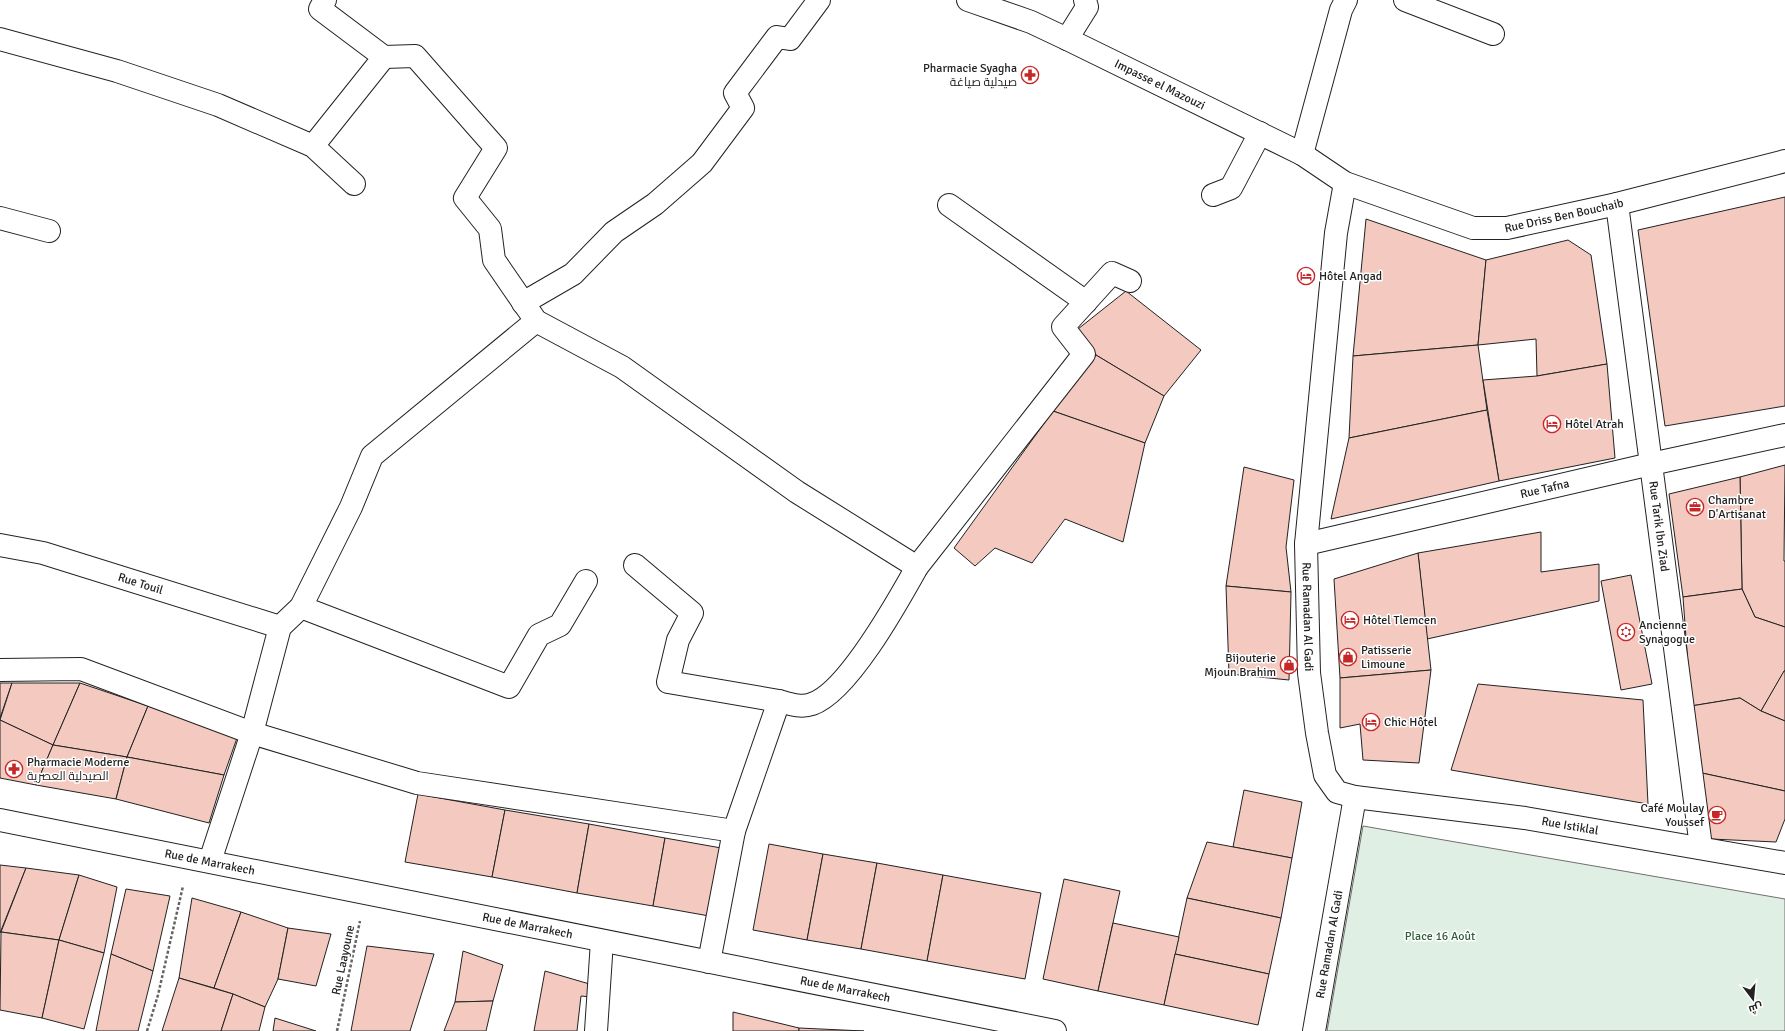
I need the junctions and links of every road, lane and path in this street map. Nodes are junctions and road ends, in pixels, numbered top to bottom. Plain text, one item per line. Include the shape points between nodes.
1 (325, 0) edge
2 (819, 0) edge
3 (968, 0) edge
4 (1085, 0) edge
5 (1346, 0) edge
6 (1405, 0) edge
7 (1493, 34) dead end
8 (0, 39) edge
9 (1067, 39) junction
10 (384, 57) junction
11 (1260, 133) junction
12 (312, 146) junction
13 (1302, 154) junction
14 (1785, 161) edge
15 (354, 184) dead end
16 (1345, 184) junction
17 (1213, 195) dead end
18 (1616, 204) junction
19 (949, 205) dead end
20 (0, 218) edge
21 (49, 231) dead end
22 (1130, 281) dead end
23 (1086, 302) junction
24 (523, 303) junction
25 (536, 321) junction
26 (1785, 435) edge
27 (1651, 464) junction
28 (0, 544) edge
29 (1306, 544) junction
30 (635, 565) dead end
31 (917, 567) junction
32 (586, 581) dead end
33 (301, 607) junction
34 (280, 627) junction
35 (0, 670) edge
36 (779, 701) junction
37 (252, 733) junction
38 (1354, 797) junction
39 (0, 820) edge
40 (734, 832) junction
41 (1701, 847) junction
42 (200, 860) junction
43 (1785, 863) edge
44 (366, 893) junction
45 (602, 941) junction
46 (709, 962) junction
47 (1026, 1028) edge
48 (147, 1031) edge
49 (337, 1031) edge
50 (596, 1031) edge
51 (1055, 1031) edge
52 (1314, 1031) edge

1 - 10 street via 320,9
2 - 24 street via 790,39 777,37 735,93 743,108 702,163 655,204 614,232 573,274
3 - 9 street, Impasse el Mazouzi via 1031,22
4 - 9 street via 1087,7
5 - 13 street via 1341,10
6 - 7 street
8 - 12 street via 117,71 218,105
9 - 11 street, Impasse el Mazouzi
10 - 12 street
10 - 24 street via 415,56 496,148 465,198 490,229 494,260
11 - 13 street, Impasse el Mazouzi
11 - 17 street via 1232,188
12 - 15 street
13 - 16 street, Impasse el Mazouzi
14 - 18 street, Rue Driss Ben Bouchaib
16 - 18 street, Rue Driss Ben Bouchaib via 1473,228 1490,230
16 - 29 street, Rue Ramadan Al Gadi via 1336,233
18 - 27 street, Rue Tarik Ibn Ziad
19 - 23 street
20 - 21 street
22 - 23 street via 1112,273
23 - 31 street via 1063,327 1084,354
24 - 25 street
25 - 31 street via 622,367 797,492
25 - 33 street via 372,456 351,507
26 - 27 street, Rue Tafna
27 - 29 street, Rue Tafna
27 - 41 street, Rue Tarik Ibn Ziad
28 - 34 street, Rue Touil via 43,552
29 - 38 street, Rue Ramadan Al Gadi via 1309,673 1325,776 1337,792
30 - 36 street via 692,613 678,640 668,682
31 - 36 street via 898,602 841,685 812,704 802,706
32 - 33 street via 560,625 539,635 509,687
33 - 34 street
34 - 37 street
35 - 37 street via 81,669
36 - 40 street
37 - 40 street via 417,783
37 - 42 street
38 - 41 street, Rue Istiklal via 1525,818
38 - 52 street, Rue Ramadan Al Gadi
39 - 42 street, Rue de Marrakech
40 - 46 street
41 - 43 street, Rue Istiklal
42 - 44 street, Rue de Marrakech
42 - 48 path
44 - 45 street, Rue de Marrakech
44 - 49 path, Rue Laayoune
45 - 46 street, Rue de Marrakech
45 - 50 street
46 - 47 street, Rue de Marrakech
47 - 51 street, Rue de Marrakech

